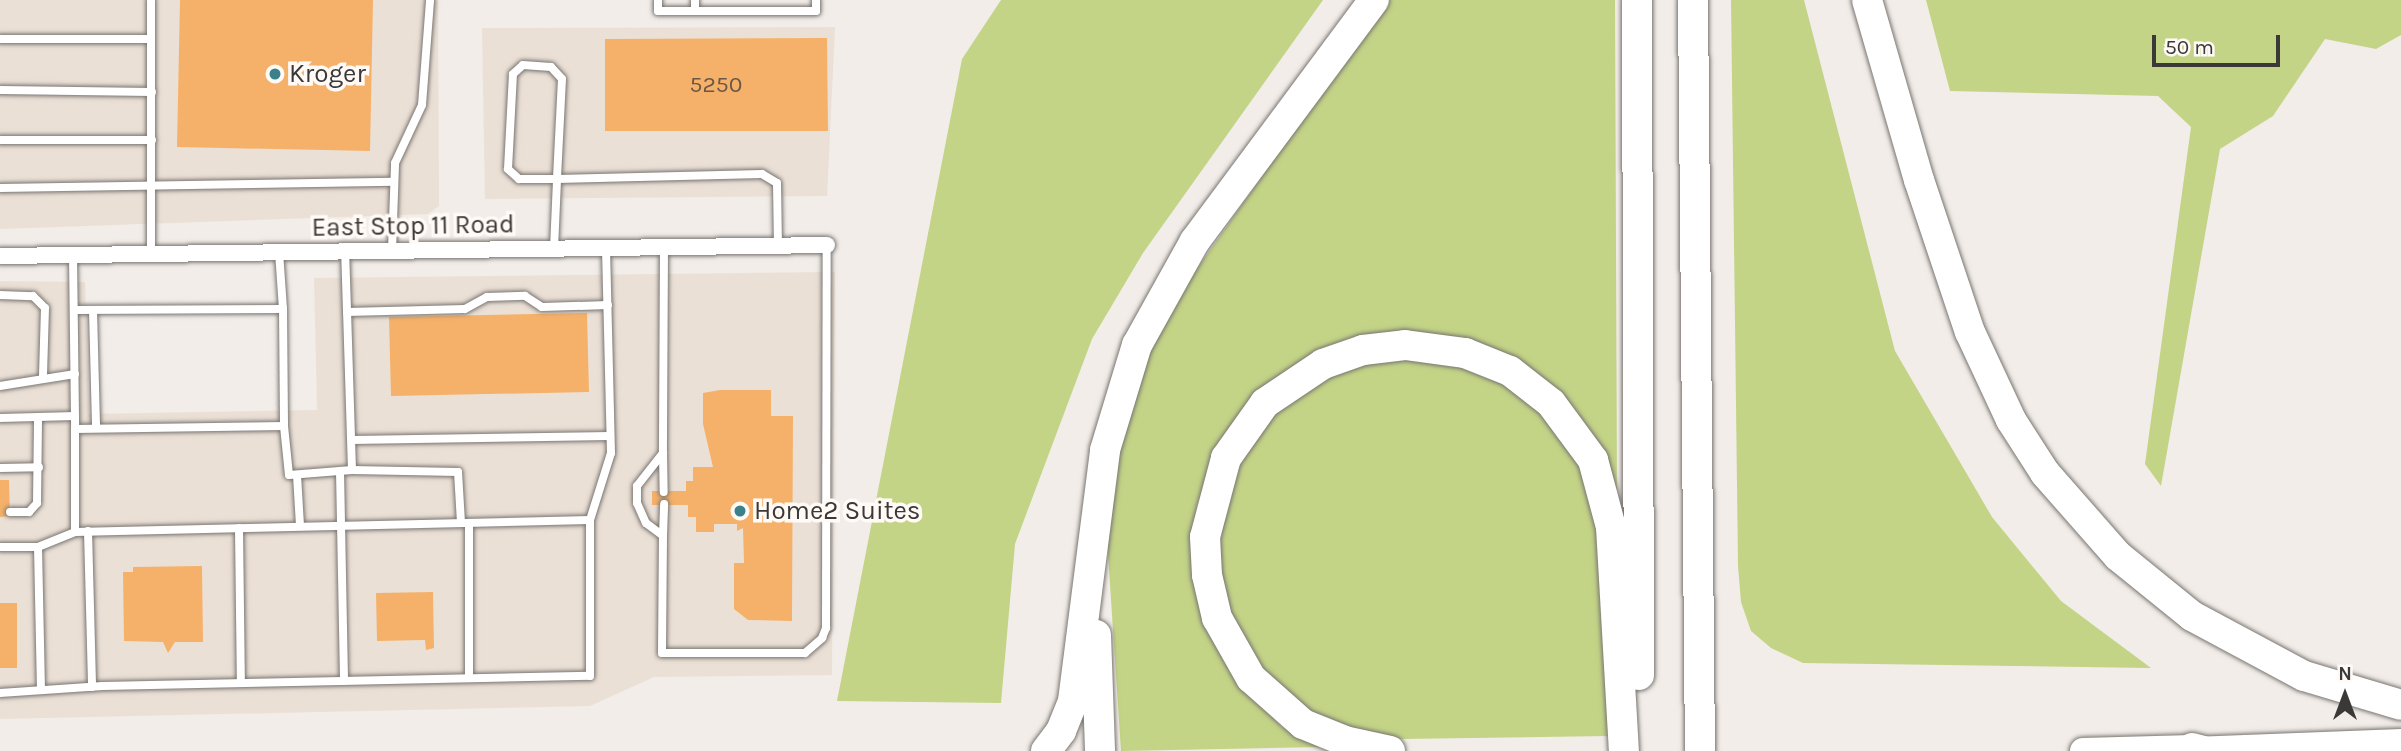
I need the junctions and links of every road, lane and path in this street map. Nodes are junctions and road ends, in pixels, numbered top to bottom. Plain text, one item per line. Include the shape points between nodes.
1 (151, 0) edge
2 (430, 0) edge
3 (658, 0) edge
4 (695, 0) edge
5 (816, 0) edge
6 (1374, 0) edge
7 (1637, 0) edge
8 (1693, 0) edge
9 (1867, 0) edge
10 (695, 11) junction
11 (0, 39) edge
12 (151, 39) junction
13 (0, 90) edge
14 (152, 92) junction
15 (152, 140) junction
16 (0, 141) edge
17 (557, 179) junction
18 (394, 182) junction
19 (152, 187) junction
20 (0, 188) edge
21 (827, 245) joint
22 (778, 246) junction
23 (664, 247) junction
24 (607, 248) junction
25 (554, 249) junction
26 (345, 251) junction
27 (392, 251) junction
28 (279, 252) junction
29 (151, 254) junction
30 (73, 255) junction
31 (0, 256) edge
32 (0, 295) edge
33 (608, 305) junction
34 (283, 309) junction
35 (74, 310) junction
36 (93, 310) junction
37 (347, 312) junction
38 (75, 374) junction
39 (43, 377) junction
40 (0, 386) edge
41 (75, 416) junction
42 (0, 418) edge
43 (38, 419) junction
44 (284, 426) junction
45 (96, 428) junction
46 (75, 429) junction
47 (610, 436) junction
48 (352, 440) junction
49 (663, 453) junction
50 (40, 467) junction
51 (0, 468) edge
52 (352, 470) junction
53 (340, 471) junction
54 (297, 475) junction
55 (664, 492) dead end
56 (664, 505) dead end
57 (9, 512) dead end
58 (590, 520) junction
59 (465, 523) junction
60 (300, 526) junction
61 (343, 526) junction
62 (239, 528) junction
63 (88, 531) junction
64 (75, 532) junction
65 (663, 536) junction
66 (0, 547) edge
67 (38, 547) junction
68 (1090, 548) junction
69 (1700, 662) junction
70 (469, 678) junction
71 (344, 681) junction
72 (241, 683) junction
73 (92, 687) junction
74 (41, 690) junction
75 (0, 693) edge
76 (2401, 705) edge
77 (2401, 740) edge
78 (2197, 749) edge
79 (1046, 751) edge
80 (1100, 751) edge
81 (1390, 751) edge
82 (1624, 751) edge
83 (1639, 751) edge
84 (1700, 751) edge
85 (1707, 751) edge
86 (2083, 751) edge

1 - 12 lane
2 - 18 lane via 422,105 395,163
3 - 10 lane via 658,11
4 - 10 lane
5 - 10 lane via 816,11
6 - 68 highway via 1195,241 1157,303 1115,407
7 - 83 highway
8 - 69 highway
9 - 76 highway via 1919,180 1970,332 2011,420 2045,473 2118,556 2192,616 2304,676
11 - 12 lane
12 - 14 lane
13 - 14 lane
14 - 15 lane
15 - 16 lane
15 - 19 lane
17 - 17 lane via 562,79 551,67 523,65 513,74 508,169 519,179
17 - 22 lane via 762,174 778,183
17 - 25 lane
18 - 19 lane
18 - 27 lane
19 - 20 lane
19 - 29 lane
21 - 22 street, East Stop 11 Road
21 - 65 lane via 826,628 822,638 805,653 662,653
22 - 23 street, East Stop 11 Road
23 - 24 street, East Stop 11 Road
23 - 49 lane
24 - 25 street, East Stop 11 Road
24 - 33 lane
25 - 27 street, East Stop 11 Road
26 - 27 street, East Stop 11 Road
26 - 28 street, East Stop 11 Road
26 - 37 lane
28 - 29 street, East Stop 11 Road
28 - 34 lane
29 - 30 street, East Stop 11 Road
30 - 31 street, East Stop 11 Road
30 - 35 lane
32 - 39 lane via 33,296 46,308
33 - 37 lane via 542,307 525,296 512,296 487,297 466,309
33 - 47 lane
34 - 36 lane
34 - 44 lane
35 - 36 lane
35 - 38 lane
36 - 45 lane
37 - 48 lane
38 - 39 lane
38 - 41 lane
39 - 40 lane via 32,383
41 - 43 lane
41 - 46 lane
42 - 43 lane
43 - 50 lane
44 - 45 lane
44 - 54 lane via 289,475
45 - 46 lane
46 - 64 lane
47 - 48 lane
47 - 58 lane via 603,490
48 - 52 lane
49 - 55 lane
49 - 65 lane via 637,486 637,502 646,523
50 - 51 lane
50 - 57 lane via 37,503 29,512
52 - 53 lane
52 - 59 lane via 458,472
53 - 54 lane
53 - 61 lane
54 - 60 lane
56 - 65 lane
58 - 59 lane
58 - 70 lane via 590,676
59 - 61 lane
59 - 70 lane
60 - 61 lane
60 - 62 lane
61 - 71 lane
62 - 63 lane
62 - 72 lane
63 - 64 lane
63 - 73 lane
64 - 67 lane
66 - 67 lane
67 - 74 lane
68 - 79 highway via 1073,701
68 - 80 highway
69 - 84 highway
69 - 85 highway
70 - 71 lane
71 - 72 lane
72 - 73 lane
73 - 74 lane
74 - 75 lane
77 - 78 main road
78 - 86 main road
81 - 82 highway via 1335,738 1303,724 1251,678 1217,618 1207,575 1205,537 1226,458 1265,403 1323,364 1363,350 1405,345 1465,353 1510,371 1567,420 1593,460 1611,527

